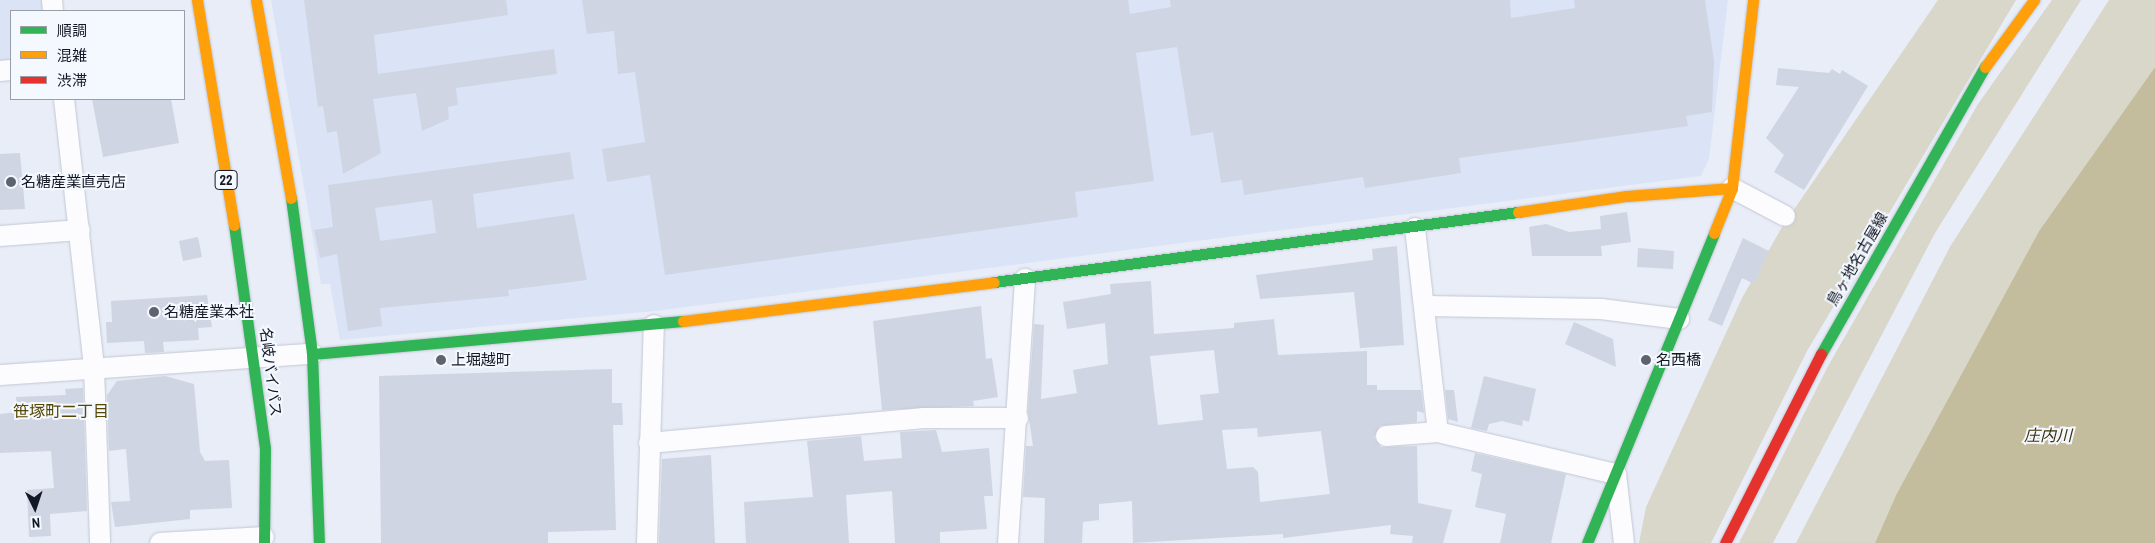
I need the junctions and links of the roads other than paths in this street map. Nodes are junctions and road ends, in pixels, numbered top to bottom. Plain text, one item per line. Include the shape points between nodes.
1 (196, 0) edge
2 (256, 0) edge
3 (1752, 0) edge
4 (2034, 0) edge
5 (64, 100) edge
6 (1732, 188) junction
7 (1785, 216) dead end
8 (1415, 228) junction
9 (80, 230) junction
10 (0, 236) edge
11 (1025, 279) junction
12 (1426, 306) junction
13 (1678, 319) junction
14 (654, 325) junction
15 (312, 354) junction
16 (256, 361) junction
17 (94, 368) junction
18 (0, 375) edge
19 (1018, 418) junction
20 (1438, 432) junction
21 (1386, 436) dead end
22 (649, 443) junction
23 (1616, 474) junction
24 (264, 540) edge
25 (100, 543) edge
26 (160, 543) edge
27 (319, 543) edge
28 (647, 543) edge
29 (1008, 543) edge
30 (1587, 543) edge
31 (1624, 543) edge
32 (1725, 543) edge

1 - 16 main road, 名岐バイパス / 22
2 - 15 main road via 280,119
3 - 6 main road
4 - 32 main road, 鳥ヶ地名古屋線 via 1955,117 1814,366
5 - 9 street
6 - 7 street
6 - 8 main road via 1627,196
6 - 13 main road
8 - 11 main road
8 - 12 street
9 - 10 street
9 - 17 street
11 - 14 main road
11 - 19 street
12 - 13 street via 1601,309
12 - 20 street
13 - 23 main road
14 - 15 main road
14 - 22 street
15 - 16 street
15 - 27 main road
16 - 17 street
16 - 24 main road, 名岐バイパス / 22 via 266,448
17 - 18 street
17 - 25 street
19 - 22 street via 924,418
19 - 29 street
20 - 21 street
20 - 23 street
22 - 28 street
23 - 30 main road
23 - 31 street
24 - 26 street

